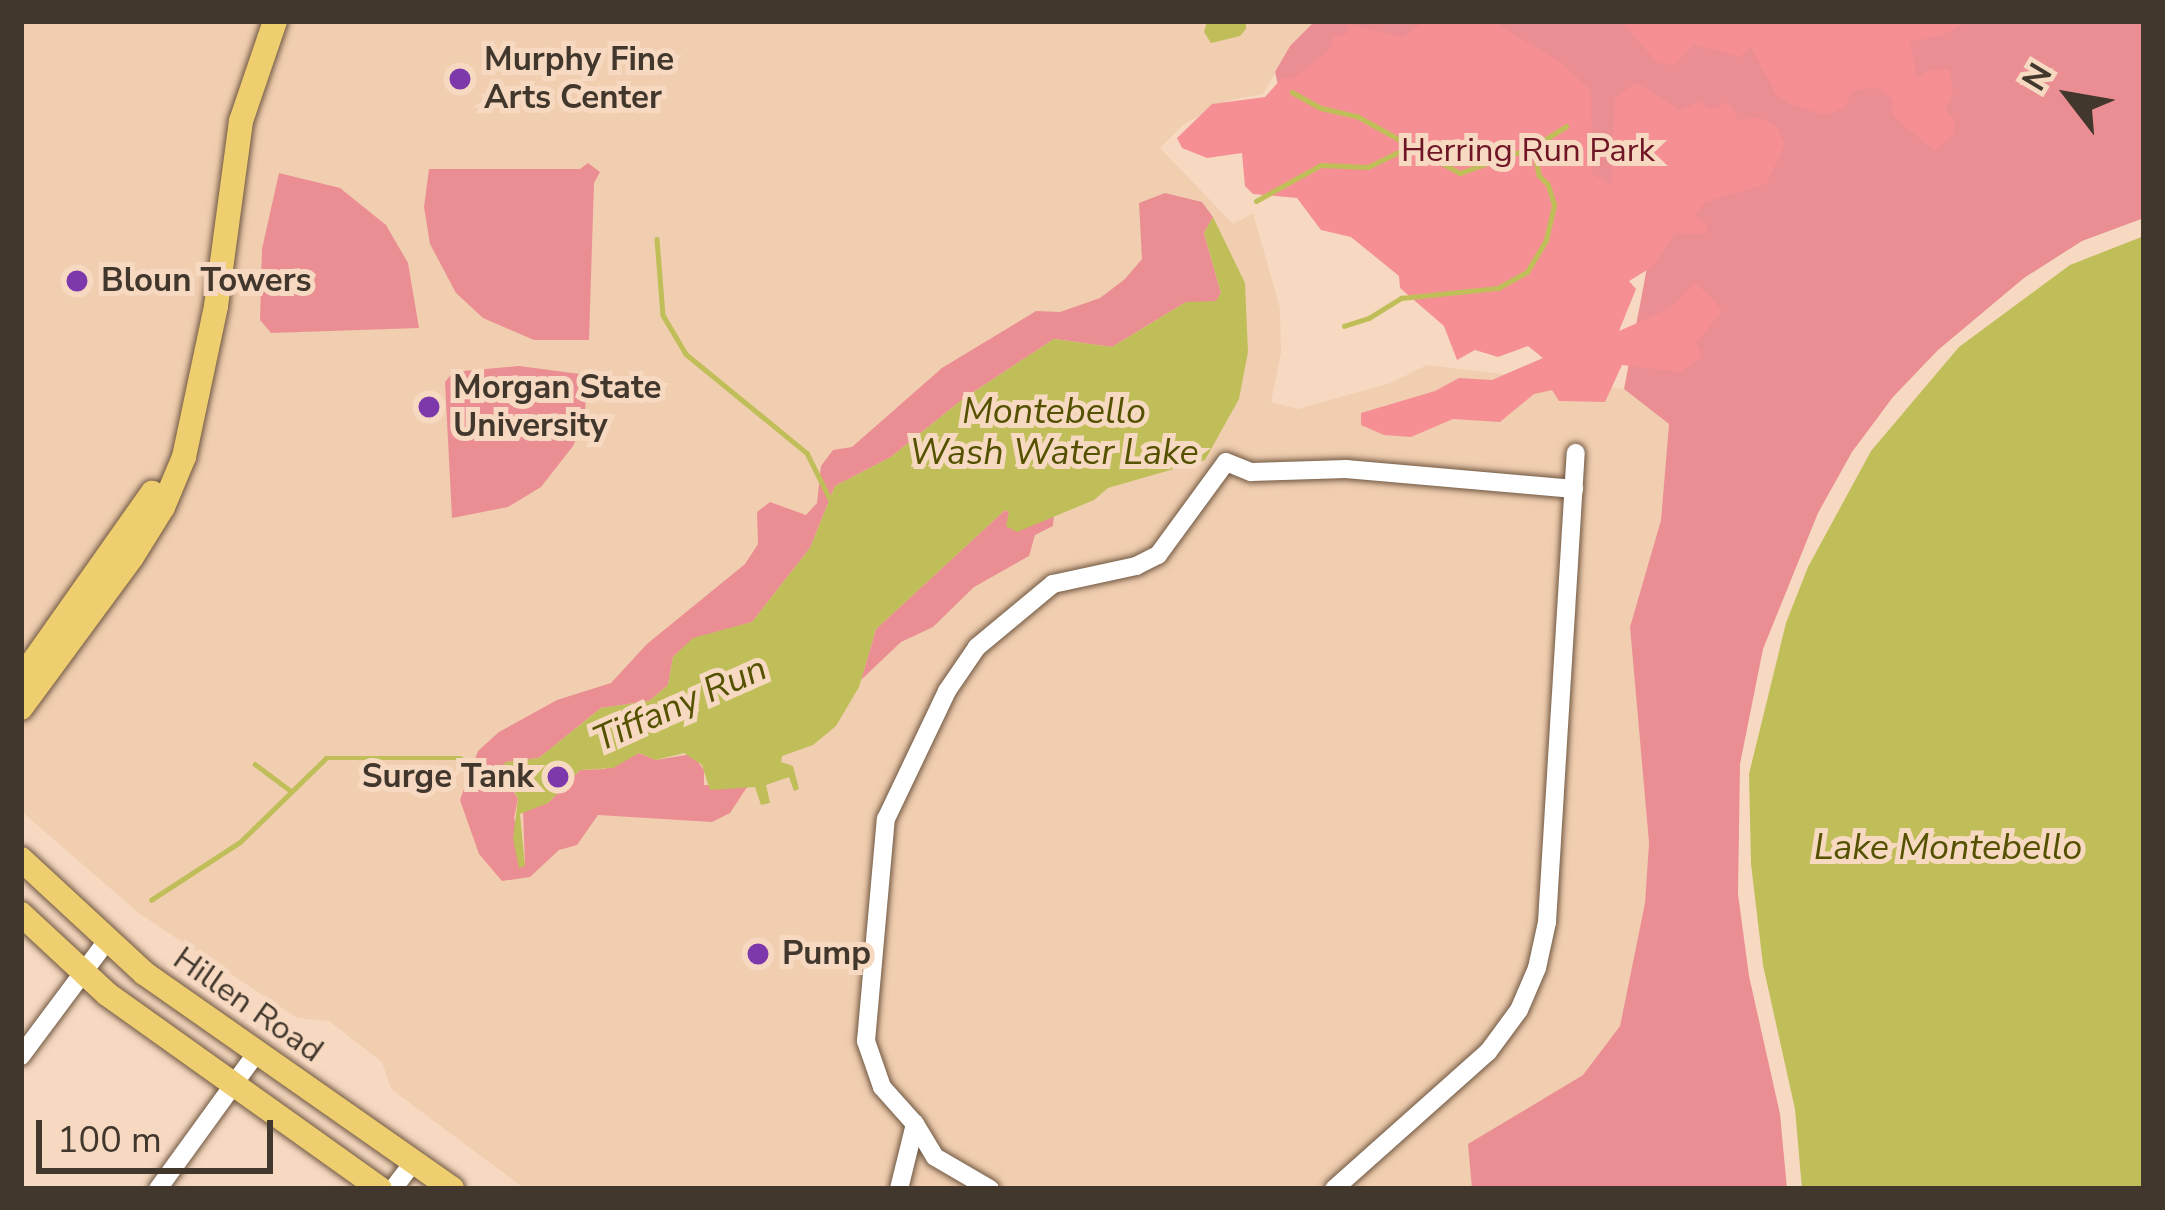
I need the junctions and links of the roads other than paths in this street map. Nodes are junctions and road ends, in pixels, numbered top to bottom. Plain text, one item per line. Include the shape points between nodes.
1 (275, 21) edge
2 (190, 422) junction
3 (1576, 453) dead end
4 (1574, 489) junction
5 (21, 679) edge
6 (21, 708) edge
7 (21, 859) edge
8 (21, 914) edge
9 (106, 943) junction
10 (82, 974) junction
11 (258, 1052) junction
12 (21, 1056) edge
13 (233, 1085) junction
14 (915, 1124) junction
15 (413, 1162) junction
16 (158, 1189) edge
17 (380, 1189) edge
18 (393, 1189) edge
19 (452, 1189) edge
20 (899, 1189) edge
21 (990, 1189) edge
22 (1334, 1189) edge

1 - 2 main road via 241,121 216,307
2 - 5 main road via 140,514
2 - 6 main road via 163,507
3 - 4 street
4 - 14 street via 1346,469 1251,472 1226,462 1150,561 1063,579 992,630 947,691 884,829 866,1042 876,1076
4 - 22 street via 1547,922 1537,968 1488,1052
7 - 9 main road, Hillen Road
8 - 10 main road
9 - 10 street
9 - 11 main road, Hillen Road
10 - 12 street
10 - 13 main road
11 - 13 street
11 - 15 main road, Hillen Road
13 - 16 street
13 - 17 main road
14 - 20 street
14 - 21 street via 935,1156
15 - 18 street
15 - 19 main road, Hillen Road

